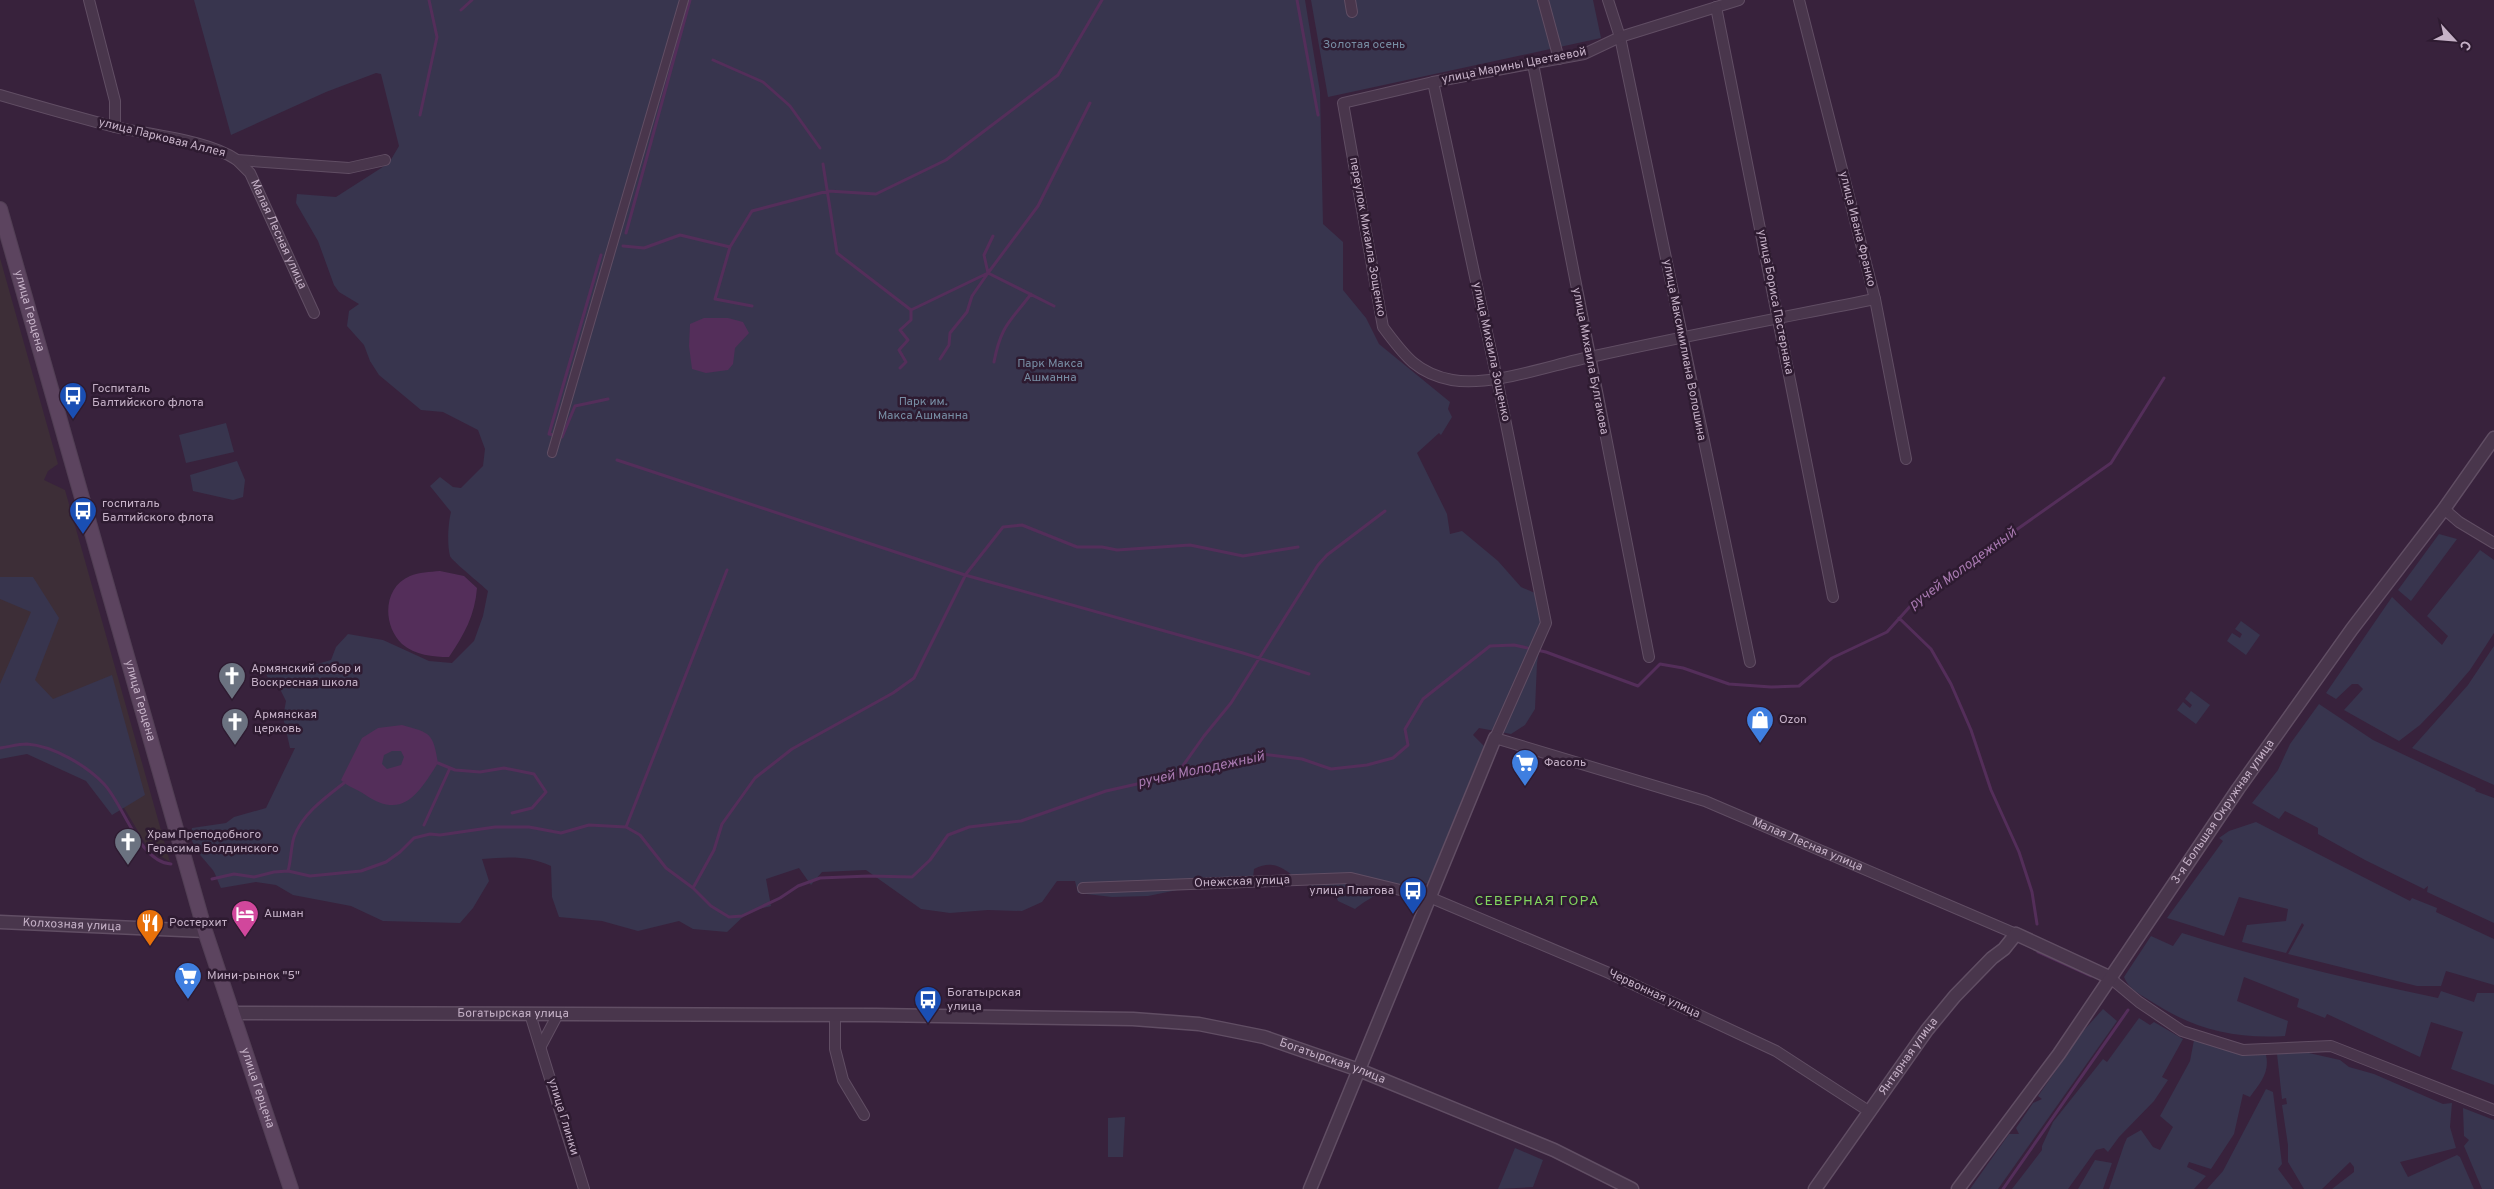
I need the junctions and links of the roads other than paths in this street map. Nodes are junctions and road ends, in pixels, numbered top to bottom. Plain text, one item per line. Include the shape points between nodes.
1 (89, 0) edge
2 (684, 0) edge
3 (1350, 0) edge
4 (1543, 0) edge
5 (1608, 0) edge
6 (1739, 0) edge
7 (1799, 0) edge
8 (1716, 7) junction
9 (1352, 12) dead end
10 (1620, 37) junction
11 (1559, 59) junction
12 (1533, 64) junction
13 (1433, 82) junction
14 (0, 95) edge
15 (1343, 103) joint
16 (115, 127) junction
17 (237, 160) junction
18 (385, 160) dead end
19 (0, 209) edge
20 (1875, 299) junction
21 (314, 313) dead end
22 (1778, 318) junction
23 (1682, 338) junction
24 (1589, 357) junction
25 (1497, 379) junction
26 (2494, 438) edge
27 (552, 453) dead end
28 (1906, 460) dead end
29 (2444, 509) junction
30 (2494, 543) edge
31 (1833, 597) dead end
32 (1649, 657) dead end
33 (1750, 662) dead end
34 (1495, 738) junction
35 (1083, 888) dead end
36 (1428, 897) junction
37 (0, 922) edge
38 (205, 931) junction
39 (2016, 934) junction
40 (2109, 977) junction
41 (232, 1013) junction
42 (530, 1014) junction
43 (558, 1014) junction
44 (835, 1014) junction
45 (541, 1046) junction
46 (1358, 1070) junction
47 (2494, 1110) edge
48 (1870, 1112) junction
49 (864, 1115) dead end
50 (291, 1189) edge
51 (584, 1189) edge
52 (1310, 1189) edge
53 (1632, 1189) edge
54 (1815, 1189) edge
55 (1958, 1189) edge

1 - 16 street via 115,101
2 - 27 street
3 - 9 street
4 - 11 street
5 - 10 street, улица Максимилиана Волошина
6 - 8 street, улица Марины Цветаевой
7 - 20 street, улица Ивана Франко
8 - 10 street, улица Марины Цветаевой
8 - 22 street, улица Бориса Пастернака
10 - 11 street, улица Марины Цветаевой via 1584,54
10 - 23 street, улица Максимилиана Волошина
11 - 12 street, улица Марины Цветаевой
12 - 13 street, улица Марины Цветаевой
12 - 24 street, улица Михаила Булгакова
13 - 15 street, улица Марины Цветаевой
13 - 25 street, улица Михаила Зощенко
14 - 16 street, улица Парковая Аллея
15 - 25 street, переулок Михаила Зощенко via 1383,326 1400,350 1421,370 1454,380
16 - 17 street, улица Парковая Аллея via 204,146 227,153
17 - 18 street, улица Парковая Аллея via 349,168
17 - 21 street, Малая Лесная улица via 250,173
19 - 38 main road, улица Герцена
20 - 22 street, переулок Михаила Зощенко
20 - 28 street, улица Ивана Франко
22 - 23 street, переулок Михаила Зощенко
22 - 31 street, улица Бориса Пастернака
23 - 24 street, переулок Михаила Зощенко
23 - 33 street, улица Максимилиана Волошина
24 - 25 street, переулок Михаила Зощенко
24 - 32 street, улица Михаила Булгакова
25 - 34 street, улица Михаила Зощенко via 1546,623
26 - 29 street, 3-я Большая Окружная улица
29 - 30 street
29 - 40 street, 3-я Большая Окружная улица via 2321,672
34 - 36 street
34 - 39 street, Малая Лесная улица via 1705,801
35 - 36 street, Онежская улица via 1351,878
36 - 46 street
36 - 48 street, Червонная улица via 1609,973 1776,1051
37 - 38 street, Колхозная улица
38 - 41 main road, улица Герцена
39 - 40 street, Малая Лесная улица
39 - 48 street, Янтарная улица via 1932,1024
40 - 47 street via 2138,1002 2182,1031 2243,1050 2330,1046
40 - 55 street, 3-я Большая Окружная улица via 2059,1054
41 - 42 street, Богатырская улица
41 - 50 main road, улица Герцена
42 - 43 street, Богатырская улица
42 - 45 street, улица Глинки
43 - 44 street, Богатырская улица
43 - 45 street
44 - 46 street, Богатырская улица via 1133,1019 1199,1024 1264,1037
44 - 49 street via 834,1049 842,1080
45 - 51 street, улица Глинки
46 - 52 street
46 - 53 street, Богатырская улица via 1554,1150
48 - 54 street, Янтарная улица

